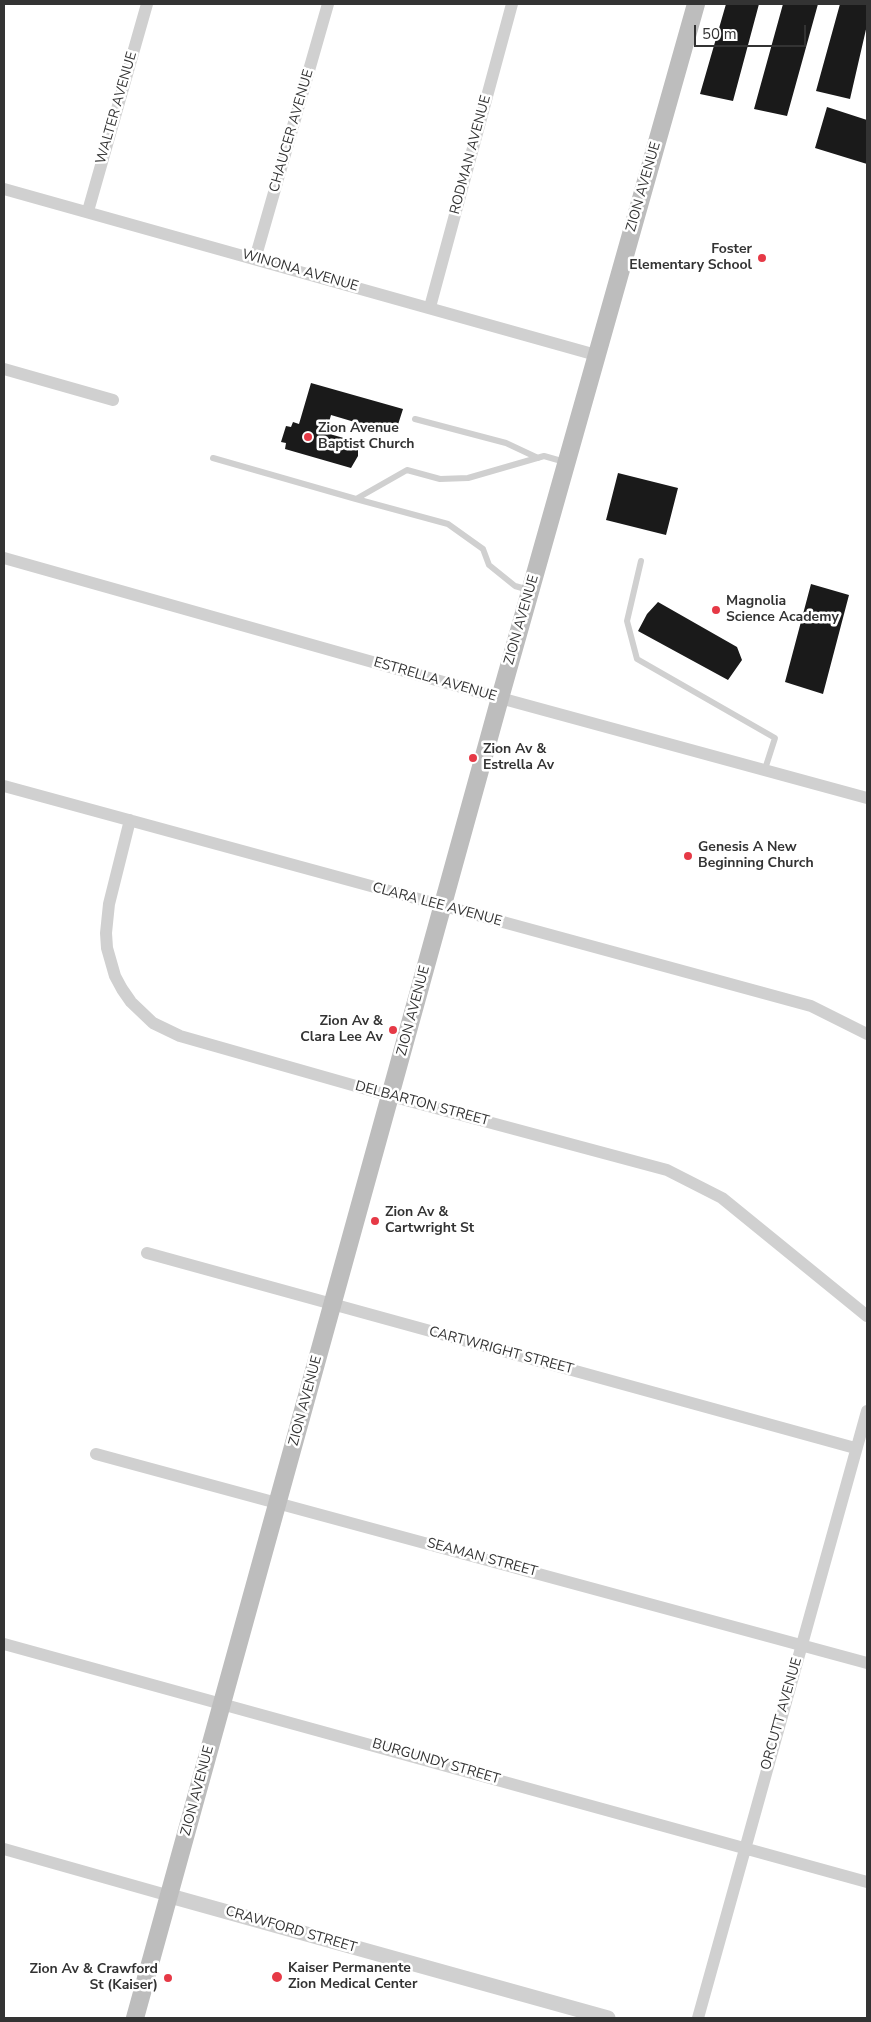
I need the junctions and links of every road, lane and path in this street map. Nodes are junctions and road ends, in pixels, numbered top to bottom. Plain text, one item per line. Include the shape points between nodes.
1 (147, 4) edge
2 (328, 4) edge
3 (512, 4) edge
4 (696, 4) edge
5 (4, 189) edge
6 (88, 212) junction
7 (255, 259) junction
8 (430, 307) junction
9 (596, 355) junction
10 (4, 369) edge
11 (113, 400) dead end
12 (415, 419) dead end
13 (213, 458) dead end
14 (538, 458) junction
15 (566, 463) junction
16 (356, 499) junction
17 (4, 558) edge
18 (641, 561) dead end
19 (530, 591) junction
20 (500, 698) junction
21 (765, 769) junction
22 (4, 786) edge
23 (867, 798) edge
24 (130, 820) junction
25 (442, 907) junction
26 (867, 1034) edge
27 (391, 1096) junction
28 (147, 1254) dead end
29 (332, 1305) junction
30 (867, 1316) edge
31 (867, 1411) edge
32 (855, 1448) junction
33 (96, 1454) dead end
34 (278, 1503) junction
35 (4, 1644) edge
36 (802, 1645) junction
37 (867, 1663) edge
38 (222, 1703) junction
39 (745, 1848) junction
40 (4, 1849) edge
41 (867, 1882) edge
42 (170, 1896) junction
43 (135, 2018) edge
44 (608, 2018) edge
45 (698, 2018) edge

1 - 6 street, WALTER AVENUE
2 - 7 street, CHAUCER AVENUE
3 - 8 street, RODMAN AVENUE
4 - 9 main road, ZION AVENUE
5 - 6 street, WINONA AVENUE
6 - 7 street, WINONA AVENUE
7 - 8 street, WINONA AVENUE
8 - 9 street, WINONA AVENUE
9 - 15 main road, ZION AVENUE
10 - 11 street
12 - 14 lane via 506,443
13 - 16 lane
14 - 15 lane via 544,456
14 - 16 lane via 468,478 440,479 407,470
15 - 19 main road, ZION AVENUE
16 - 19 lane via 448,524 483,549 489,565 515,586
17 - 20 street, ESTRELLA AVENUE
18 - 21 lane via 628,621 637,658 775,738
19 - 20 main road, ZION AVENUE
20 - 21 street, ESTRELLA AVENUE
20 - 25 main road, ZION AVENUE
21 - 23 street, ESTRELLA AVENUE
22 - 24 street, CLARA LEE AVENUE
24 - 25 street, CLARA LEE AVENUE
24 - 27 street, DELBARTON STREET via 108,904 106,933 115,976 131,1002 160,1026 180,1036
25 - 26 street, CLARA LEE AVENUE via 812,1006
25 - 27 main road, ZION AVENUE
27 - 29 main road, ZION AVENUE
27 - 30 street, DELBARTON STREET via 667,1170 722,1198
28 - 29 street, CARTWRIGHT STREET
29 - 32 street, CARTWRIGHT STREET
29 - 34 main road, ZION AVENUE
31 - 32 street, ORCUTT AVENUE
32 - 36 street, ORCUTT AVENUE
33 - 34 street, SEAMAN STREET
34 - 36 street, SEAMAN STREET
34 - 38 main road, ZION AVENUE
35 - 38 street, BURGUNDY STREET
36 - 37 street, SEAMAN STREET
36 - 39 street, ORCUTT AVENUE
38 - 39 street, BURGUNDY STREET
38 - 42 main road, ZION AVENUE
39 - 41 street, BURGUNDY STREET
39 - 45 street, ORCUTT AVENUE
40 - 42 street, CRAWFORD STREET
42 - 43 main road, ZION AVENUE
42 - 44 street, CRAWFORD STREET

